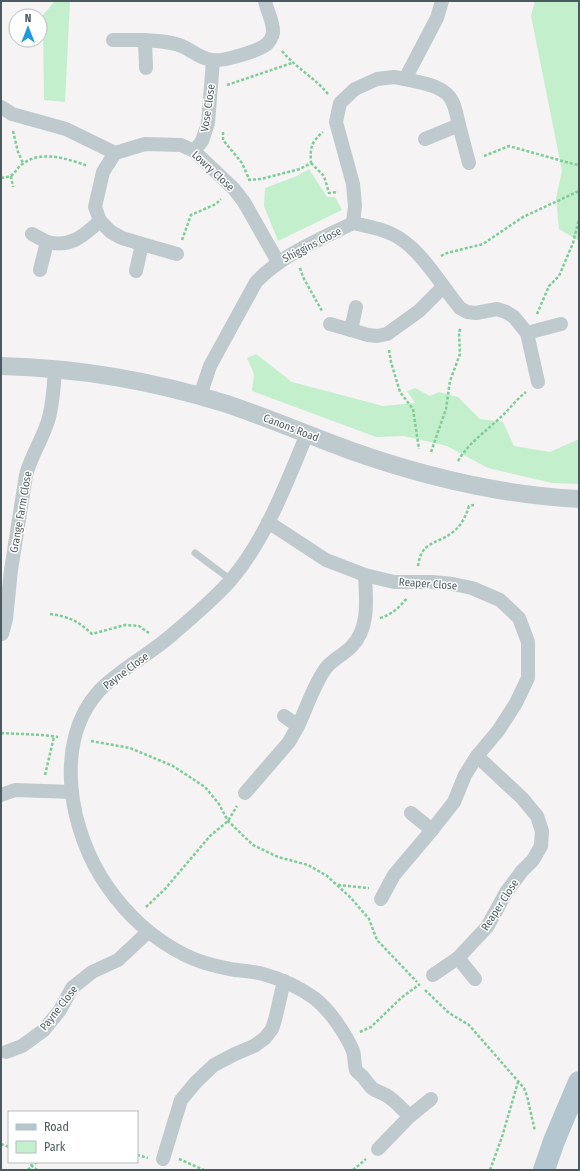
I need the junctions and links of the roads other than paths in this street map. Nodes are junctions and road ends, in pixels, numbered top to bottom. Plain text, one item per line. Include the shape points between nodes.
1 (265, 1) edge
2 (442, 1) edge
3 (113, 40) dead end
4 (145, 40) junction
5 (213, 61) junction
6 (146, 68) dead end
7 (405, 79) junction
8 (7, 111) edge
9 (459, 126) junction
10 (425, 139) dead end
11 (194, 151) junction
12 (115, 153) junction
13 (469, 162) road end
14 (100, 221) junction
15 (353, 223) junction
16 (32, 234) dead end
17 (47, 242) junction
18 (142, 244) junction
19 (177, 254) road end
20 (278, 262) junction
21 (40, 270) dead end
22 (136, 271) dead end
23 (443, 287) junction
24 (356, 306) dead end
25 (330, 324) road end
26 (560, 324) dead end
27 (351, 330) junction
28 (526, 333) junction
29 (1, 366) edge
30 (56, 369) junction
31 (538, 382) road end
32 (200, 396) junction
33 (307, 434) junction
34 (579, 499) edge
35 (268, 522) junction
36 (195, 553) dead end
37 (365, 575) junction
38 (231, 580) junction
39 (1, 636) edge
40 (284, 716) dead end
41 (298, 726) junction
42 (477, 756) junction
43 (72, 792) junction
44 (245, 793) dead end
45 (1, 794) edge
46 (411, 813) dead end
47 (432, 830) junction
48 (384, 894) road end
49 (148, 932) junction
50 (458, 958) junction
51 (433, 975) road end
52 (475, 979) dead end
53 (284, 982) junction
54 (3, 1050) edge
55 (579, 1082) edge
56 (431, 1099) dead end
57 (410, 1116) junction
58 (378, 1149) dead end
59 (163, 1159) dead end
60 (544, 1170) edge

1 - 5 street via 272,26 271,39 262,47 233,58
2 - 7 street via 438,18
3 - 4 street
4 - 5 street via 171,42 201,58
4 - 6 street
5 - 11 street, Vose Close via 208,123 202,141
7 - 9 street via 445,92 453,101
7 - 15 street, Shiggins Close via 376,79 355,89 340,103 336,122 353,184
8 - 12 street via 66,129
9 - 10 street
9 - 13 street
11 - 12 street, Lowry Close via 181,145 145,144
11 - 20 street, Lowry Close via 244,202
12 - 14 street via 103,172 95,207
14 - 17 street via 72,242
14 - 18 street via 111,232
15 - 20 street, Shiggins Close
15 - 23 street via 393,234 415,250
16 - 17 street
17 - 21 street
18 - 19 street
18 - 22 street
20 - 32 street, Shiggins Close via 256,282 210,366
23 - 27 street via 419,311 387,334 377,336
23 - 28 street via 460,308 467,312 497,309 506,312 514,317
24 - 27 street
25 - 27 street
26 - 28 street
28 - 31 street
29 - 30 street, Canons Road
30 - 32 street, Canons Road via 142,382
30 - 39 street, Grange Farm Close via 48,422 26,475 6,619
32 - 33 street, Canons Road
33 - 34 street, Canons Road via 429,475 526,494
33 - 35 street, Payne Close
35 - 37 street, Reaper Close via 326,560
35 - 38 street, Payne Close via 252,551
36 - 38 lane
37 - 41 street via 366,610 363,629 353,646 327,668
37 - 42 street, Reaper Close via 394,582 432,582 472,588 500,600 520,618 528,642 528,678 498,732
38 - 43 street, Payne Close via 162,644 102,688 87,706 75,738 70,771
40 - 41 street
41 - 44 street via 289,742
42 - 47 street, Reaper Close via 465,775 454,802
42 - 50 street, Reaper Close via 522,798 537,816 542,831 541,846 533,860 507,891 487,927
43 - 45 street via 15,790
43 - 49 street, Payne Close via 81,832 95,866 107,887 134,920
46 - 47 street
47 - 48 street, Reaper Close via 394,875
49 - 53 street, Payne Close via 198,960 219,967 263,974
49 - 54 street, Payne Close via 118,960 92,972 72,988 60,1010 44,1030 22,1046
50 - 51 street, Reaper Close
50 - 52 street
53 - 57 street, Payne Close via 301,989 323,1005 348,1039 354,1054 356,1070 372,1088 390,1097
53 - 59 street via 272,1029 265,1038 214,1065 181,1100
55 - 60 main road
56 - 57 street
57 - 58 street

